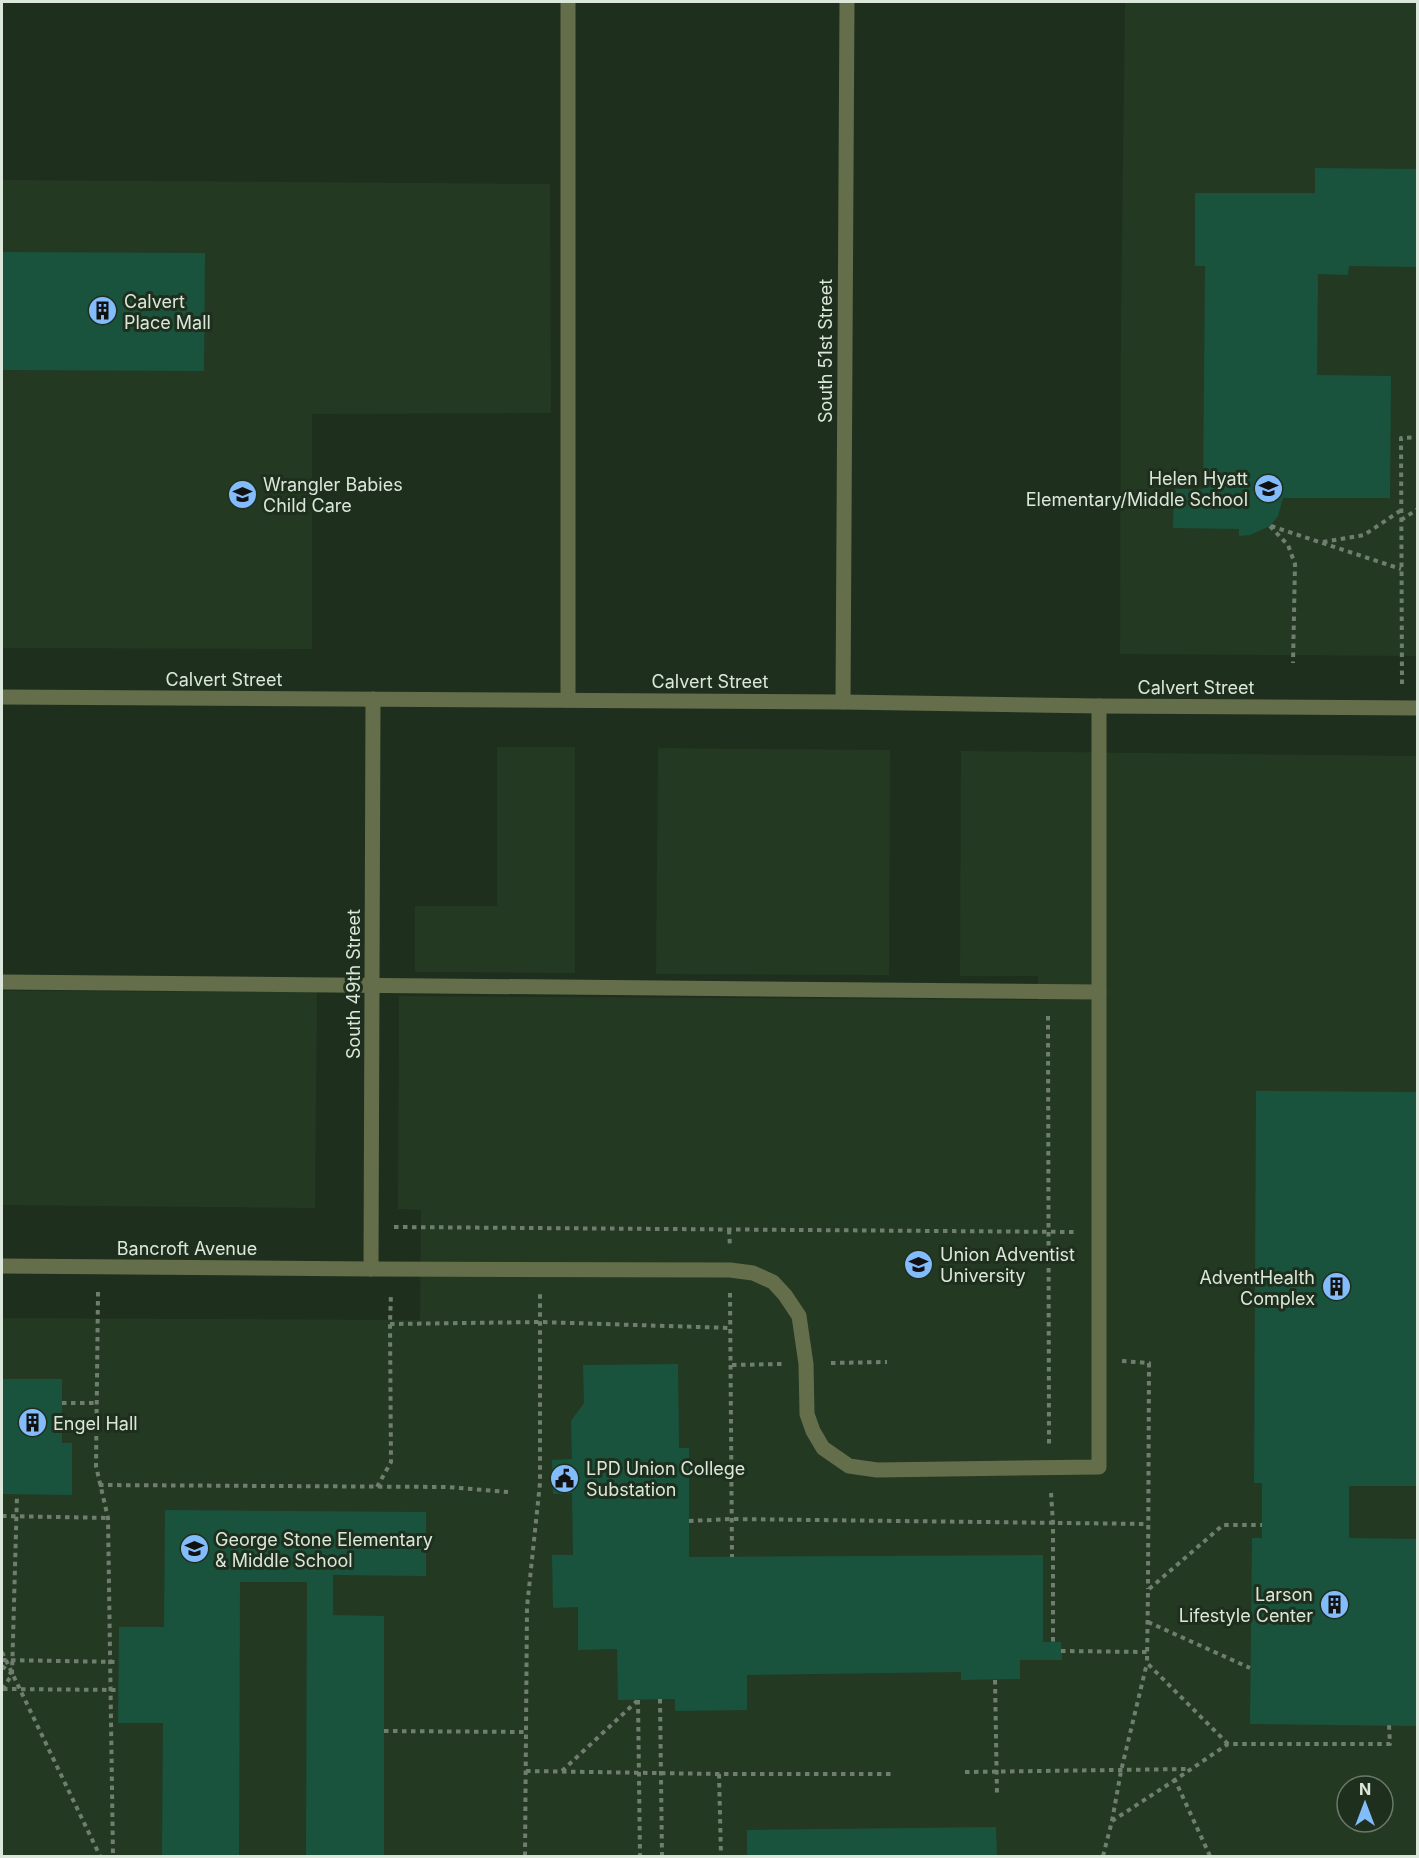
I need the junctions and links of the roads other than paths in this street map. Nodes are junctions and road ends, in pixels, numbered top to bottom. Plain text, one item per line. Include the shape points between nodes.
1 (568, 2) edge
2 (847, 2) edge
3 (2, 698) edge
4 (373, 699) junction
5 (568, 700) junction
6 (843, 702) junction
7 (1099, 706) junction
8 (1418, 708) edge
9 (2, 982) edge
10 (372, 985) junction
11 (1099, 992) junction
12 (2, 1266) edge
13 (371, 1269) junction

1 - 5 street
2 - 6 street, South 51st Street
3 - 4 street, Calvert Street
4 - 5 street, Calvert Street
4 - 10 street, South 49th Street
5 - 6 street, Calvert Street
6 - 7 street, Calvert Street
7 - 8 street, Calvert Street
7 - 11 street
9 - 10 street
10 - 11 street
10 - 13 street, South 49th Street
11 - 13 street, Bancroft Avenue via 1099,1467 877,1470 849,1466 823,1448 807,1414 806,1364 799,1316 773,1282 753,1273
12 - 13 street, Bancroft Avenue

